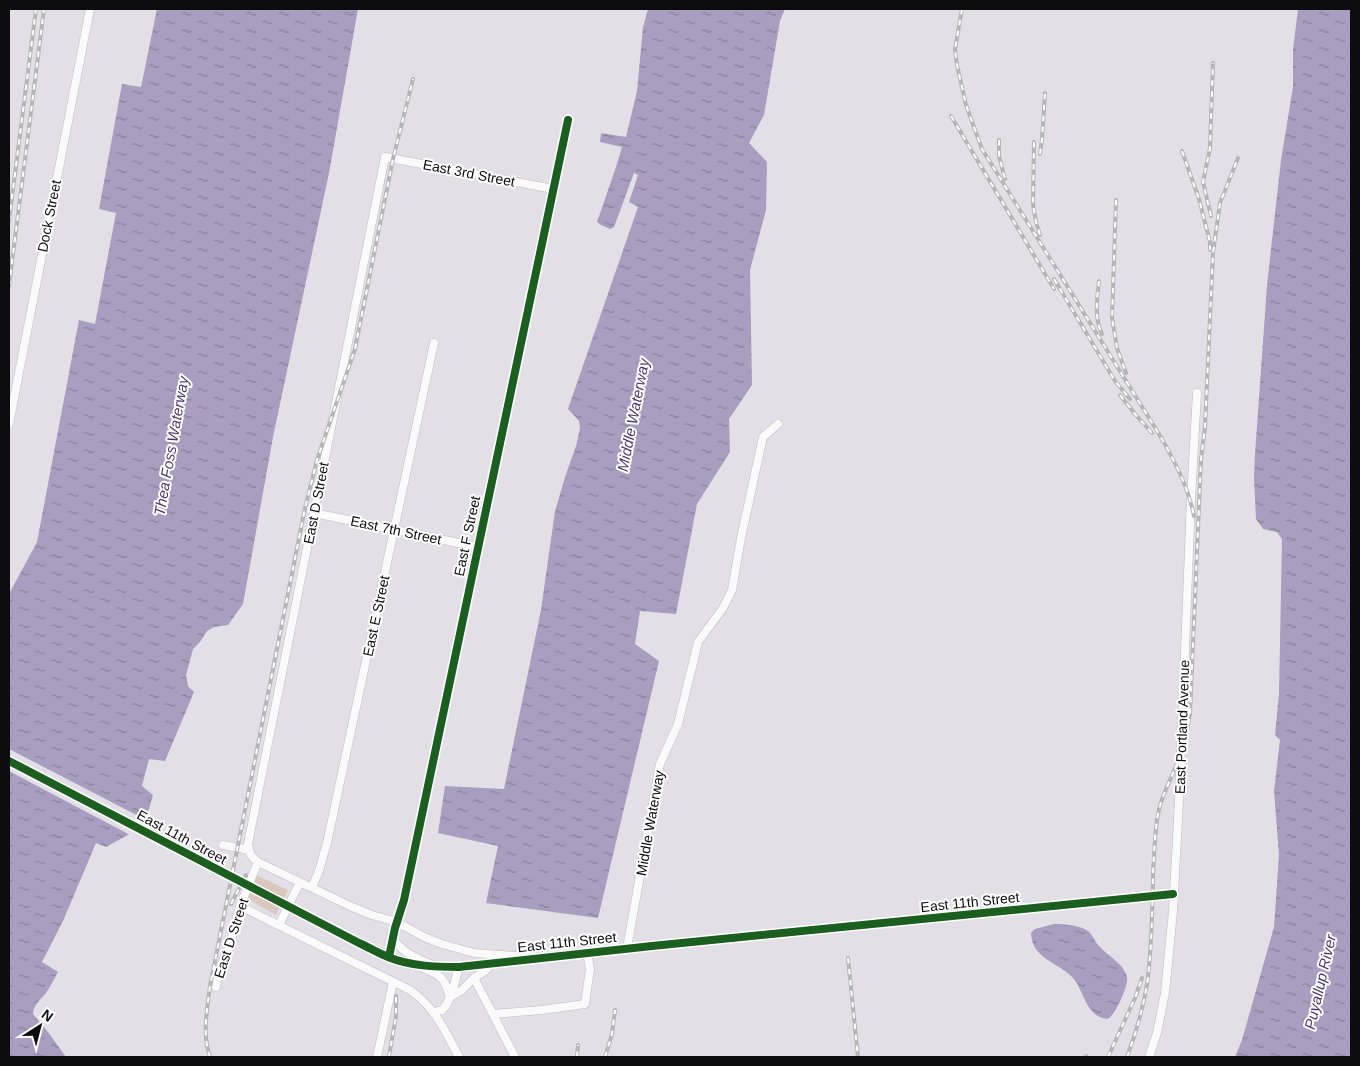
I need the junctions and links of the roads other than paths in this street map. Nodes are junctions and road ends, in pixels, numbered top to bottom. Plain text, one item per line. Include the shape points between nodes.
1 (90, 9) edge
2 (568, 120) dead end
3 (385, 157) joint
4 (553, 189) junction
5 (434, 343) dead end
6 (1197, 393) dead end
7 (9, 424) edge
8 (778, 424) dead end
9 (314, 513) junction
10 (394, 530) junction
11 (478, 547) junction
12 (9, 761) edge
13 (223, 845) dead end
14 (249, 850) junction
15 (258, 862) junction
16 (300, 882) junction
17 (312, 887) junction
18 (1174, 894) junction
19 (240, 906) junction
20 (397, 922) junction
21 (279, 924) junction
22 (393, 938) junction
23 (627, 948) junction
24 (587, 953) junction
25 (389, 957) junction
26 (539, 958) junction
27 (493, 963) junction
28 (412, 964) junction
29 (447, 967) junction
30 (459, 967) junction
31 (474, 978) junction
32 (393, 982) junction
33 (216, 986) dead end
34 (450, 997) junction
35 (434, 1012) junction
36 (493, 1014) junction
37 (377, 1057) edge
38 (459, 1057) edge
39 (515, 1057) edge
40 (1149, 1057) edge

1 - 7 street, Dock Street
2 - 4 street, East F Street
3 - 4 street, East 3rd Street
3 - 9 street, East D Street
4 - 11 street, East F Street
5 - 10 street, East E Street
6 - 18 street, East Portland Avenue
8 - 23 street, Middle Waterway via 763,437 732,590 698,642 678,724 660,764
9 - 10 street, East 7th Street
9 - 14 street, East D Street
10 - 11 street, East 7th Street
10 - 17 street, East E Street via 327,843
11 - 20 street, East F Street
12 - 25 street, East 11th Street, bridge
13 - 14 street, East 11th Street
14 - 15 street, East 11th Street
15 - 16 street, East 11th Street
15 - 19 street, East D Street
16 - 17 street, East 11th Street
16 - 21 street
17 - 20 street, East 11th Street via 352,908
18 - 23 street, East 11th Street
18 - 40 street, East Portland Avenue via 1164,993
19 - 21 street
19 - 33 street, East D Street
20 - 22 street, East F Street
20 - 26 street, East 11th Street via 452,947
21 - 32 street
22 - 25 street, East F Street
22 - 29 street via 399,947 415,957
23 - 24 street, East 11th Street
24 - 26 street, East 11th Street
24 - 36 street via 590,969 585,1004
25 - 28 street, East 11th Street
26 - 27 street, East 11th Street
27 - 30 street, East 11th Street
27 - 31 street via 486,972
28 - 29 street, East 11th Street
28 - 34 street via 444,980
29 - 30 street, East 11th Street
30 - 34 street
31 - 34 street
31 - 36 street
32 - 35 street via 420,997
32 - 37 street
34 - 35 street via 442,1010
35 - 38 street
36 - 39 street

